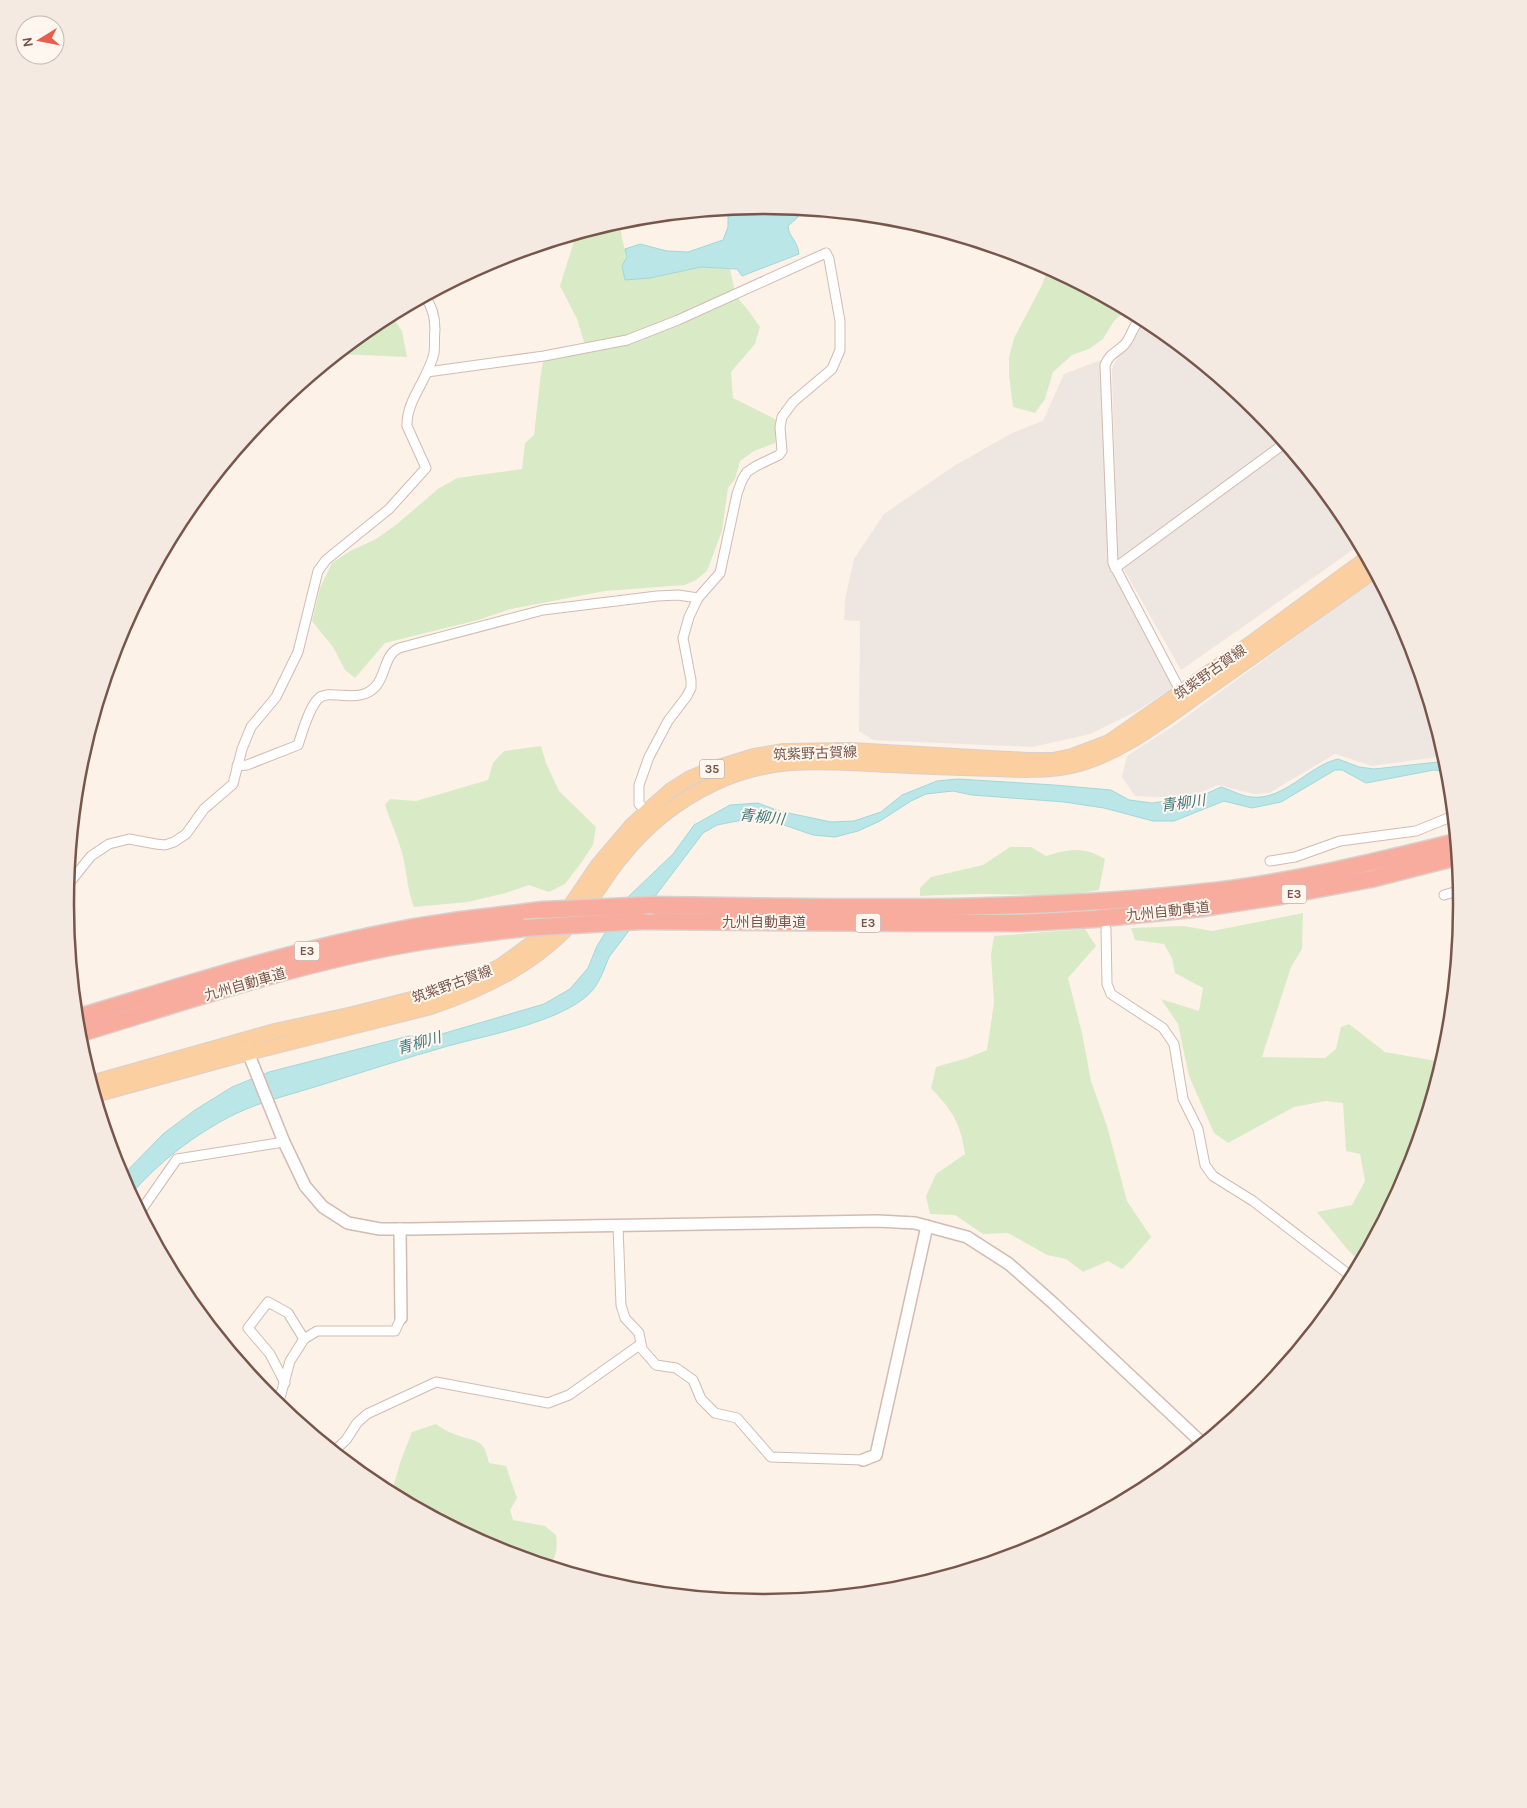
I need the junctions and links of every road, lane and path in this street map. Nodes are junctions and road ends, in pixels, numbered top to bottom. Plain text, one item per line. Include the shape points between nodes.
1 (429, 301) edge
2 (1136, 323) edge
3 (427, 372) junction
4 (1280, 446) edge
5 (1362, 561) edge
6 (1116, 568) junction
7 (1369, 574) edge
8 (698, 598) junction
9 (1184, 698) junction
10 (237, 766) junction
11 (647, 811) junction
12 (1447, 818) edge
13 (1450, 843) edge
14 (1452, 858) edge
15 (1270, 861) dead end
16 (75, 876) edge
17 (1453, 892) edge
18 (1444, 894) dead end
19 (1128, 908) junction
20 (1098, 917) junction
21 (83, 1016) edge
22 (86, 1032) edge
23 (245, 1046) junction
24 (97, 1082) edge
25 (100, 1093) edge
26 (284, 1142) junction
27 (144, 1206) edge
28 (618, 1226) junction
29 (927, 1226) junction
30 (400, 1229) junction
31 (1346, 1273) edge
32 (402, 1318) joint
33 (304, 1340) junction
34 (641, 1344) junction
35 (285, 1383) junction
36 (281, 1396) edge
37 (1197, 1440) edge
38 (339, 1447) edge
39 (863, 1460) joint

1 - 3 street via 435,321 434,353
2 - 6 street via 1125,344 1108,357 1105,365 1113,563
3 - 8 street via 627,340 826,253 840,322 840,350 832,369 793,402 782,417 782,451 779,455 747,472 742,480 720,573
3 - 10 street via 407,419 407,426 426,468 389,509 326,560 318,571 298,652 276,697 251,727
4 - 6 street
5 - 9 main road, 筑紫野古賀線 / 35 via 1254,641
6 - 9 street
7 - 9 main road, 筑紫野古賀線 / 35
8 - 10 street via 658,596 543,610 399,648 393,651 377,685 368,693 325,695 318,699 298,745
8 - 11 street via 683,638 691,688 668,720 649,757 639,785 639,804
9 - 11 main road, 筑紫野古賀線 / 35 via 1109,742 1053,760 784,750 737,761 690,778
9 - 23 main road, 筑紫野古賀線 / 35 via 1150,730 1094,759 1068,767 1007,770 800,762 771,764 745,772 682,801 658,819 620,859 579,916 520,967 461,997 431,1007
10 - 16 street via 233,784 204,809 186,834 165,845 129,839 109,844 91,856
11 - 23 main road, 筑紫野古賀線 / 35 via 598,865 564,915 502,965 427,995
12 - 15 street via 1416,831 1340,840 1295,857
13 - 19 highway, 九州自動車道 / E3 via 1369,864
14 - 19 highway, 九州自動車道 / E3 via 1370,879 1281,896 1202,908
17 - 18 street
19 - 20 highway, 九州自動車道 / E3
20 - 21 highway, 九州自動車道 / E3, bridge via 1020,906 653,905 543,910 415,927 357,939 217,975
20 - 22 highway, 九州自動車道 / E3, bridge via 1020,923 641,922 462,935 315,965
20 - 31 street via 1106,984 1111,994 1162,1028 1174,1044 1183,1099 1198,1129 1205,1165 1214,1176 1253,1201
23 - 24 main road, 筑紫野古賀線 / 35
23 - 25 main road, 筑紫野古賀線 / 35
23 - 26 street
26 - 27 street via 177,1158
26 - 30 street via 305,1186 323,1207 348,1223
28 - 29 street via 878,1221
28 - 30 street
28 - 34 street via 621,1305 625,1318 639,1333
29 - 37 street via 967,1237 1009,1264
29 - 39 street via 876,1455
30 - 32 street
32 - 33 street via 395,1331 317,1331
33 - 35 street via 290,1361
33 - 35 street via 288,1313 268,1302 248,1328 270,1354
34 - 38 street via 569,1395 548,1403 436,1382 367,1414
34 - 39 street via 656,1366 676,1368 693,1380 701,1399 715,1413 737,1418 771,1457
35 - 36 street

